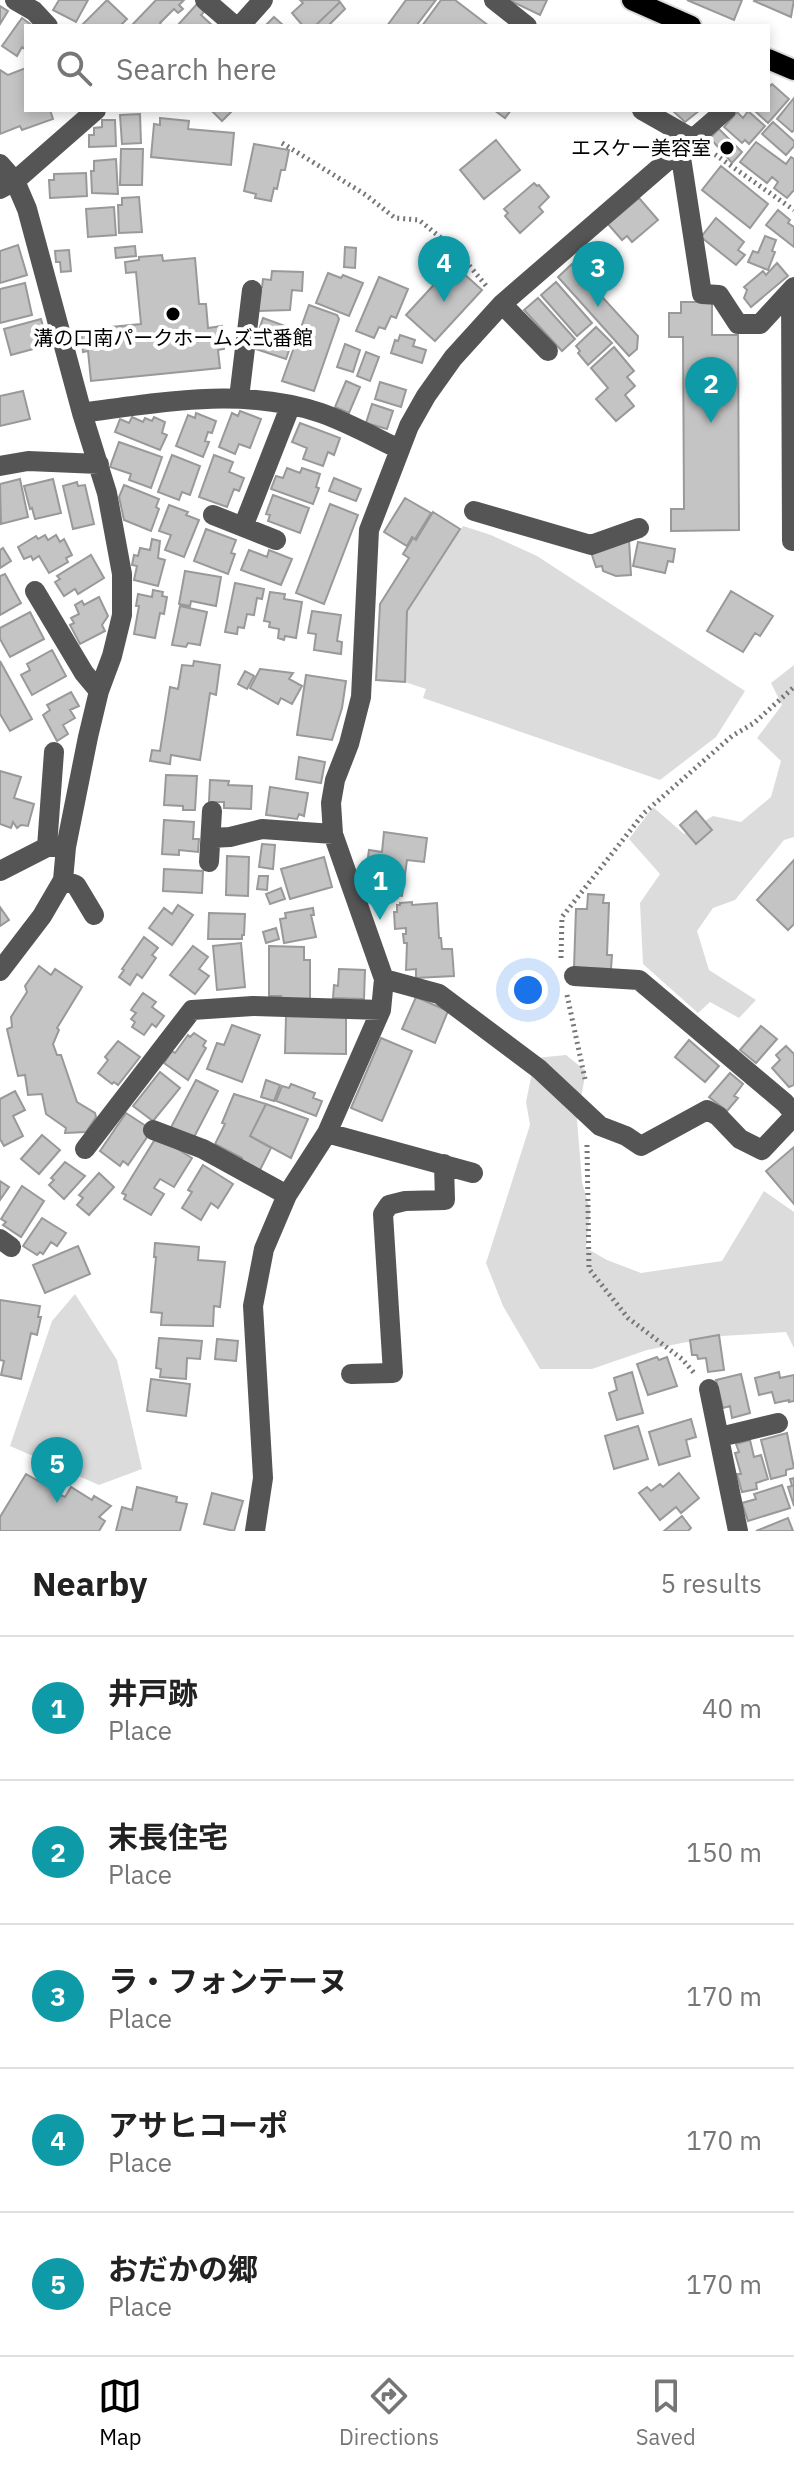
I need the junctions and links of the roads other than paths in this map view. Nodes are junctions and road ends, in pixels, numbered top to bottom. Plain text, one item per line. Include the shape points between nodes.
1 (15, 0) edge
2 (205, 0) edge
3 (263, 0) edge
4 (494, 0) edge
5 (632, 0) edge
6 (46, 24) edge
7 (235, 24) edge
8 (240, 24) edge
9 (524, 24) edge
10 (686, 24) edge
11 (94, 112) edge
12 (645, 112) edge
13 (724, 112) edge
14 (686, 145) junction
15 (0, 164) edge
16 (8, 185) edge
17 (792, 289) edge
18 (252, 290) dead end
19 (502, 304) junction
20 (548, 351) dead end
21 (239, 398) junction
22 (290, 407) junction
23 (82, 413) junction
24 (399, 449) junction
25 (99, 464) junction
26 (0, 466) edge
27 (474, 511) dead end
28 (213, 515) dead end
29 (243, 527) junction
30 (639, 528) dead end
31 (276, 540) dead end
32 (792, 541) dead end
33 (35, 591) dead end
34 (99, 691) junction
35 (54, 752) dead end
36 (212, 811) dead end
37 (333, 834) junction
38 (211, 838) junction
39 (57, 847) junction
40 (209, 862) dead end
41 (0, 871) edge
42 (63, 880) junction
43 (94, 915) dead end
44 (0, 971) edge
45 (566, 974) road end
46 (384, 979) junction
47 (381, 1010) junction
48 (794, 1115) edge
49 (153, 1130) dead end
50 (327, 1133) junction
51 (85, 1149) dead end
52 (444, 1164) junction
53 (473, 1173) dead end
54 (287, 1195) junction
55 (351, 1374) dead end
56 (709, 1389) road end
57 (778, 1423) dead end
58 (720, 1437) junction
59 (255, 1531) edge
60 (738, 1531) edge

1 - 6 street
2 - 7 street
3 - 8 street
4 - 9 street
5 - 10 main road
11 - 16 street
12 - 14 street
13 - 14 street
14 - 17 street via 702,294 719,295 738,324 760,324
14 - 19 street
15 - 16 street
16 - 23 street via 27,209
17 - 32 street
18 - 21 street
19 - 20 street
19 - 24 street via 426,396
21 - 22 street
21 - 23 street via 169,400
22 - 24 street via 320,413
22 - 29 street
23 - 25 street
24 - 37 street via 369,530 361,697 335,780
25 - 26 street via 28,461
25 - 34 street via 122,574 122,615
27 - 30 street via 591,545
28 - 29 street
29 - 31 street
33 - 34 street
34 - 39 street
35 - 39 street
36 - 38 street
37 - 38 street via 262,829
37 - 46 street
38 - 40 street
39 - 41 street
39 - 42 street
42 - 43 street via 76,885
42 - 44 street
45 - 48 street via 639,980
46 - 47 street
46 - 48 street via 439,994 539,1069 600,1126 641,1146 707,1110 740,1139 762,1150
47 - 50 street
47 - 51 street via 192,1010
49 - 54 street via 203,1149
50 - 52 street
50 - 54 street
52 - 53 street
52 - 55 street via 445,1200 405,1201 389,1205 383,1214 393,1373
54 - 59 street via 264,1249 253,1306 263,1478
56 - 58 street
57 - 58 street
58 - 60 street

